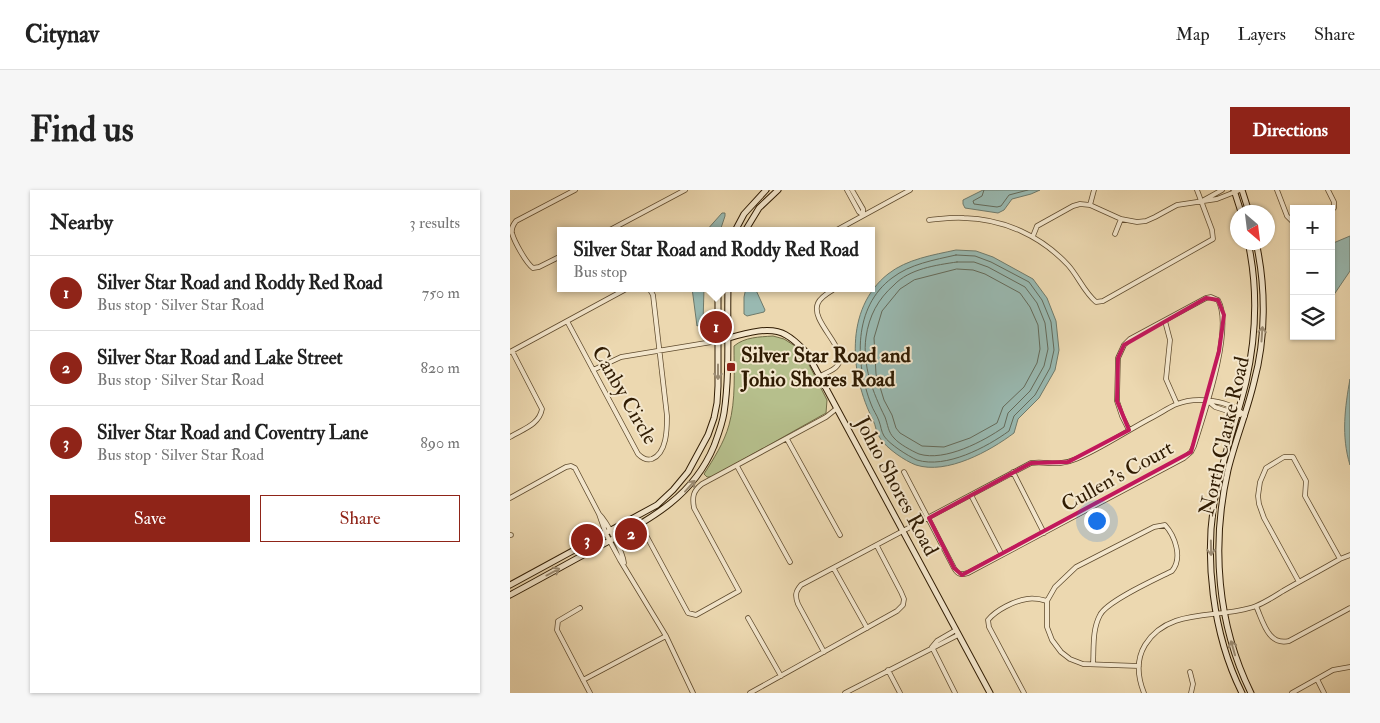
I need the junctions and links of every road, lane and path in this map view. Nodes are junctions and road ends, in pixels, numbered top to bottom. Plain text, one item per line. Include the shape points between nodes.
1 (574, 190) edge
2 (686, 190) edge
3 (766, 190) edge
4 (778, 190) edge
5 (848, 190) edge
6 (852, 190) edge
7 (910, 190) edge
8 (1094, 190) edge
9 (1197, 190) edge
10 (1222, 190) edge
11 (1277, 190) edge
12 (1328, 190) edge
13 (1238, 191) edge
14 (1215, 193) junction
15 (1217, 199) junction
16 (1202, 201) junction
17 (1090, 205) junction
18 (1240, 205) edge
19 (1245, 205) edge
20 (1334, 205) edge
21 (863, 215) junction
22 (1120, 219) junction
23 (1290, 219) edge
24 (930, 220) dead end
25 (616, 227) edge
26 (737, 227) edge
27 (747, 227) edge
28 (842, 227) edge
29 (1114, 234) dead end
30 (1033, 236) junction
31 (1249, 250) edge
32 (1257, 250) edge
33 (557, 258) edge
34 (621, 292) edge
35 (651, 292) edge
36 (718, 292) edge
37 (728, 292) edge
38 (829, 292) edge
39 (567, 321) junction
40 (1165, 321) junction
41 (727, 338) junction
42 (718, 341) junction
43 (660, 351) junction
44 (511, 352) edge
45 (593, 370) junction
46 (820, 376) junction
47 (1208, 402) junction
48 (1177, 404) junction
49 (836, 409) junction
50 (1238, 411) junction
51 (1245, 416) junction
52 (1129, 430) junction
53 (510, 436) edge
54 (787, 439) junction
55 (737, 466) junction
56 (904, 472) dead end
57 (1013, 472) junction
58 (971, 495) junction
59 (510, 498) edge
60 (929, 518) junction
61 (640, 524) junction
62 (608, 532) junction
63 (903, 532) junction
64 (1044, 533) junction
65 (840, 535) dead end
66 (612, 540) junction
67 (877, 546) junction
68 (1002, 555) junction
69 (1350, 555) edge
70 (1340, 559) junction
71 (790, 562) dead end
72 (834, 568) junction
73 (519, 580) junction
74 (1299, 582) junction
75 (510, 585) edge
76 (510, 590) edge
77 (510, 595) edge
78 (1047, 601) junction
79 (1256, 606) junction
80 (580, 608) dead end
81 (1350, 608) edge
82 (1216, 612) junction
83 (1224, 612) junction
84 (748, 618) dead end
85 (867, 628) junction
86 (957, 632) junction
87 (666, 636) junction
88 (932, 647) junction
89 (824, 652) junction
90 (1093, 664) junction
91 (1139, 666) junction
92 (1350, 668) edge
93 (888, 670) junction
94 (1190, 672) dead end
95 (781, 676) junction
96 (1317, 679) junction
97 (583, 680) junction
98 (590, 693) edge
99 (693, 693) edge
100 (750, 693) edge
101 (844, 693) edge
102 (900, 693) edge
103 (955, 693) edge
104 (990, 693) edge
105 (1024, 693) edge
106 (1144, 693) edge
107 (1191, 693) edge
108 (1242, 693) edge
109 (1251, 693) edge
110 (1292, 693) edge
111 (1324, 693) edge

1 - 33 street via 512,226 512,232 533,268
2 - 25 street
3 - 26 street via 744,214
4 - 27 street via 759,208
5 - 21 street
6 - 21 street
7 - 21 street
8 - 17 street
9 - 16 street
10 - 14 street
11 - 23 street
12 - 20 street
13 - 15 street
13 - 18 street
13 - 19 street
14 - 15 street
14 - 16 street
15 - 16 street
16 - 22 street via 1186,202 1137,222
16 - 30 street via 1213,239 1103,301 1096,302 1090,297 1069,266
17 - 22 street
17 - 30 street via 1073,206 1037,226
21 - 28 street
22 - 29 street
24 - 30 street via 987,220
31 - 50 street, North Clarke Road via 1254,281 1254,336
51 -> 32 street, North Clarke Road via 1255,381 1262,336 1262,280
34 - 39 street
35 - 43 street, Canby Circle
36 - 42 street
37 - 41 street
38 - 46 street via 818,301 816,309 840,359 838,365
39 - 44 street
39 - 45 street, Canby Circle
40 - 47 street, Cullen's Court via 1206,298 1218,300 1224,315
40 - 48 street via 1170,340 1166,379
40 - 52 street, Cullen's Court via 1130,339 1119,353 1117,401
41 - 42 street, Johio Shores Road
41 - 46 street, Johio Shores Road via 771,331 785,334 807,353
61 -> 41 street via 677,500 703,469 724,415
42 - 43 street
42 -> 62 street via 717,403 698,456 673,490 657,505
43 - 45 street via 621,357
43 - 45 street, Canby Circle via 667,430 659,454 647,460 638,454
44 - 53 street via 542,409 537,422
46 - 49 street, Johio Shores Road
47 - 48 street
47 - 50 street via 1217,401
47 - 64 street, Cullen's Court via 1194,446 1184,458
48 - 52 street
49 - 54 street
49 - 63 street, Johio Shores Road
50 - 51 street
50 -> 82 street, North Clarke Road via 1218,484 1213,517 1211,543
51 - 83 street, North Clarke Road via 1228,470 1220,525 1218,557
52 - 57 street via 1068,462 1031,463
54 - 55 street
54 - 65 street
55 - 61 street via 696,489 693,497 694,508 740,591 696,615 691,614
55 - 71 street
56 - 60 street
57 - 58 street
57 - 64 street
58 - 60 street
58 - 68 street
59 - 62 street via 571,466 575,468
60 - 63 street
60 - 68 street, Cullen's Court via 958,573 968,573
61 - 66 street
62 - 66 street
62 - 73 street
63 - 67 street
63 - 86 street, Johio Shores Road
64 - 68 street, Cullen's Court
77 -> 66 street
66 - 87 street via 638,592
67 - 72 street
67 - 85 street via 904,599 897,611
69 - 70 street
70 - 74 street
70 - 74 street via 1306,496 1305,476 1293,457 1284,457 1271,464 1264,473 1258,504
72 - 85 street
72 - 89 street via 801,585 795,596
73 - 75 street
73 - 76 street
74 - 79 street
78 - 90 street via 1047,627 1052,640 1070,659
78 - 90 street via 1055,587 1076,567 1154,527 1165,525 1169,529 1177,565 1101,612 1095,630
78 - 105 street via 1028,599 1016,602 988,620
79 - 81 street via 1270,635 1282,642
79 - 83 street
80 - 97 street via 558,621 556,626
82 - 83 street
82 - 91 street via 1184,618 1164,626 1151,636 1142,651
82 - 108 street, North Clarke Road via 1229,661
109 -> 83 street, North Clarke Road via 1235,656
84 - 95 street
85 - 89 street
86 - 88 street via 937,641
86 - 104 street, Johio Shores Road
87 - 97 street
87 - 99 street
88 - 93 street
88 - 103 street
89 - 95 street
90 - 91 street
91 - 106 street
92 - 96 street via 1333,670
93 - 101 street
93 - 102 street
94 - 107 street
95 - 100 street
96 - 110 street
96 - 111 street
97 - 98 street

